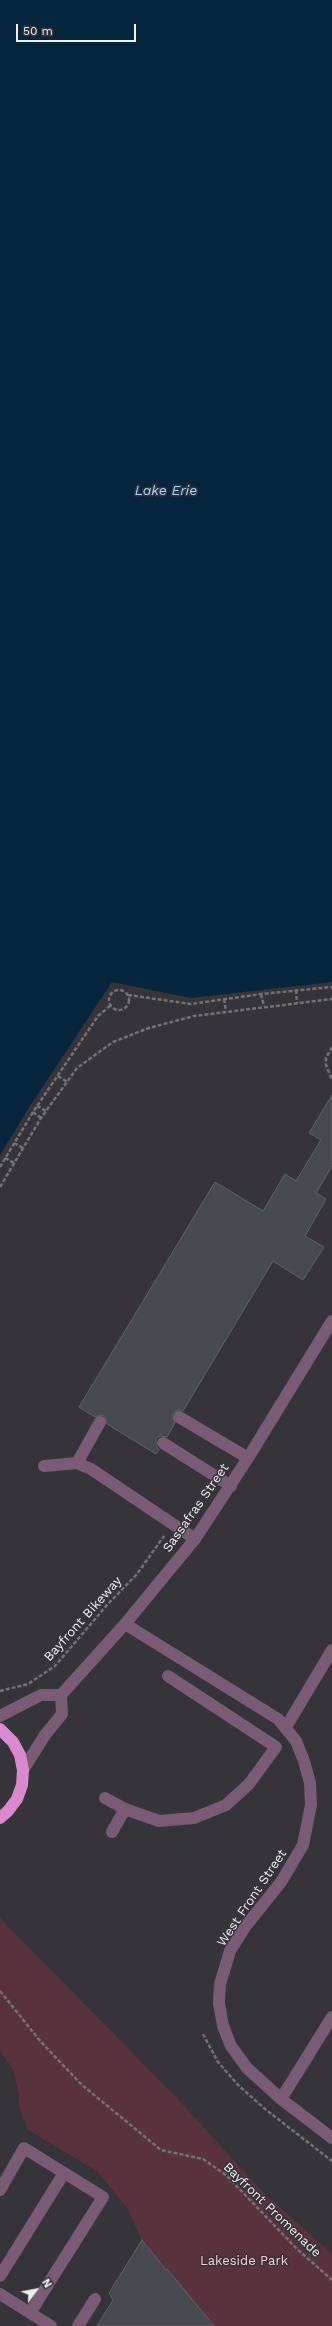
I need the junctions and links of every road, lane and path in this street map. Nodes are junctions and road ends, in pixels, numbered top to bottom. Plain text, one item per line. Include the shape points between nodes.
1 (332, 987) edge
2 (296, 990) junction
3 (261, 994) junction
4 (128, 995) junction
5 (224, 999) junction
6 (332, 999) edge
7 (297, 1003) junction
8 (111, 1005) junction
9 (264, 1006) junction
10 (226, 1011) junction
11 (332, 1047) edge
12 (58, 1076) junction
13 (332, 1080) edge
14 (66, 1082) junction
15 (38, 1106) junction
16 (46, 1111) junction
17 (33, 1112) junction
18 (42, 1118) junction
19 (14, 1143) junction
20 (23, 1148) junction
21 (5, 1158) junction
22 (14, 1163) junction
23 (0, 1167) edge
24 (0, 1186) edge
25 (332, 1321) edge
26 (179, 1417) dead end
27 (100, 1422) dead end
28 (163, 1443) dead end
29 (248, 1458) junction
30 (77, 1463) junction
31 (44, 1466) dead end
32 (231, 1486) junction
33 (164, 1536) dead end
34 (195, 1539) junction
35 (125, 1624) junction
36 (332, 1650) edge
37 (168, 1676) dead end
38 (0, 1691) edge
39 (61, 1695) junction
40 (0, 1716) edge
41 (286, 1727) junction
42 (0, 1729) edge
43 (23, 1770) junction
44 (105, 1798) dead end
45 (125, 1809) junction
46 (0, 1818) edge
47 (112, 1832) dead end
48 (0, 1991) edge
49 (332, 2017) edge
50 (281, 2099) junction
51 (332, 2138) edge
52 (64, 2173) junction
53 (0, 2190) edge
54 (0, 2276) edge
55 (332, 2280) edge
56 (0, 2294) edge
57 (96, 2299) dead end
58 (30, 2313) junction
59 (51, 2326) edge
60 (78, 2326) edge

1 - 2 path
2 - 3 path
2 - 7 path
3 - 5 path
3 - 9 path
4 - 5 path via 186,1004 219,1002
4 - 8 path via 128,1003 122,1009
4 - 8 path via 121,990 112,992 109,1000
5 - 10 path
6 - 7 path
7 - 9 path
8 - 12 path via 98,1016
9 - 10 path
10 - 14 path via 174,1020 113,1042 77,1068
11 - 13 path via 326,1058
12 - 14 path
12 - 15 path
14 - 16 path
15 - 16 path
15 - 17 path
16 - 18 path
17 - 18 path
17 - 19 path
18 - 20 path
19 - 20 path
19 - 21 path
20 - 22 path
21 - 22 path
21 - 23 path
22 - 24 path
25 - 29 street, Sassafras Street
26 - 29 street
27 - 30 street
28 - 32 street
29 - 32 street, Sassafras Street
30 - 31 street
30 - 34 street via 91,1469
32 - 34 street, Sassafras Street
33 - 38 path, Bayfront Bikeway via 137,1574 55,1666 28,1684
34 - 35 street, Sassafras Street
35 - 39 street, Sassafras Street
35 - 41 street, West Front Street via 268,1711
36 - 41 street
37 - 45 street via 276,1747 249,1784 226,1805 194,1818 159,1821
39 - 40 street via 41,1695
39 - 43 street via 62,1714
41 - 50 street, West Front Street via 296,1741 310,1783 311,1805 304,1845 292,1866 230,1952 220,1984 219,2003 223,2026 231,2046 247,2068
42 - 43 highway via 13,1742 20,1755
43 - 46 highway via 22,1785 17,1799
44 - 45 street
45 - 47 street
48 - 55 path, Bayfront Promenade via 46,2047 82,2085 161,2150 203,2159 226,2175 296,2248
49 - 50 street
50 - 51 street, West Front Street
52 - 53 street via 24,2148
52 - 54 street
52 - 58 street via 103,2197
56 - 58 street
57 - 60 street
58 - 59 street

